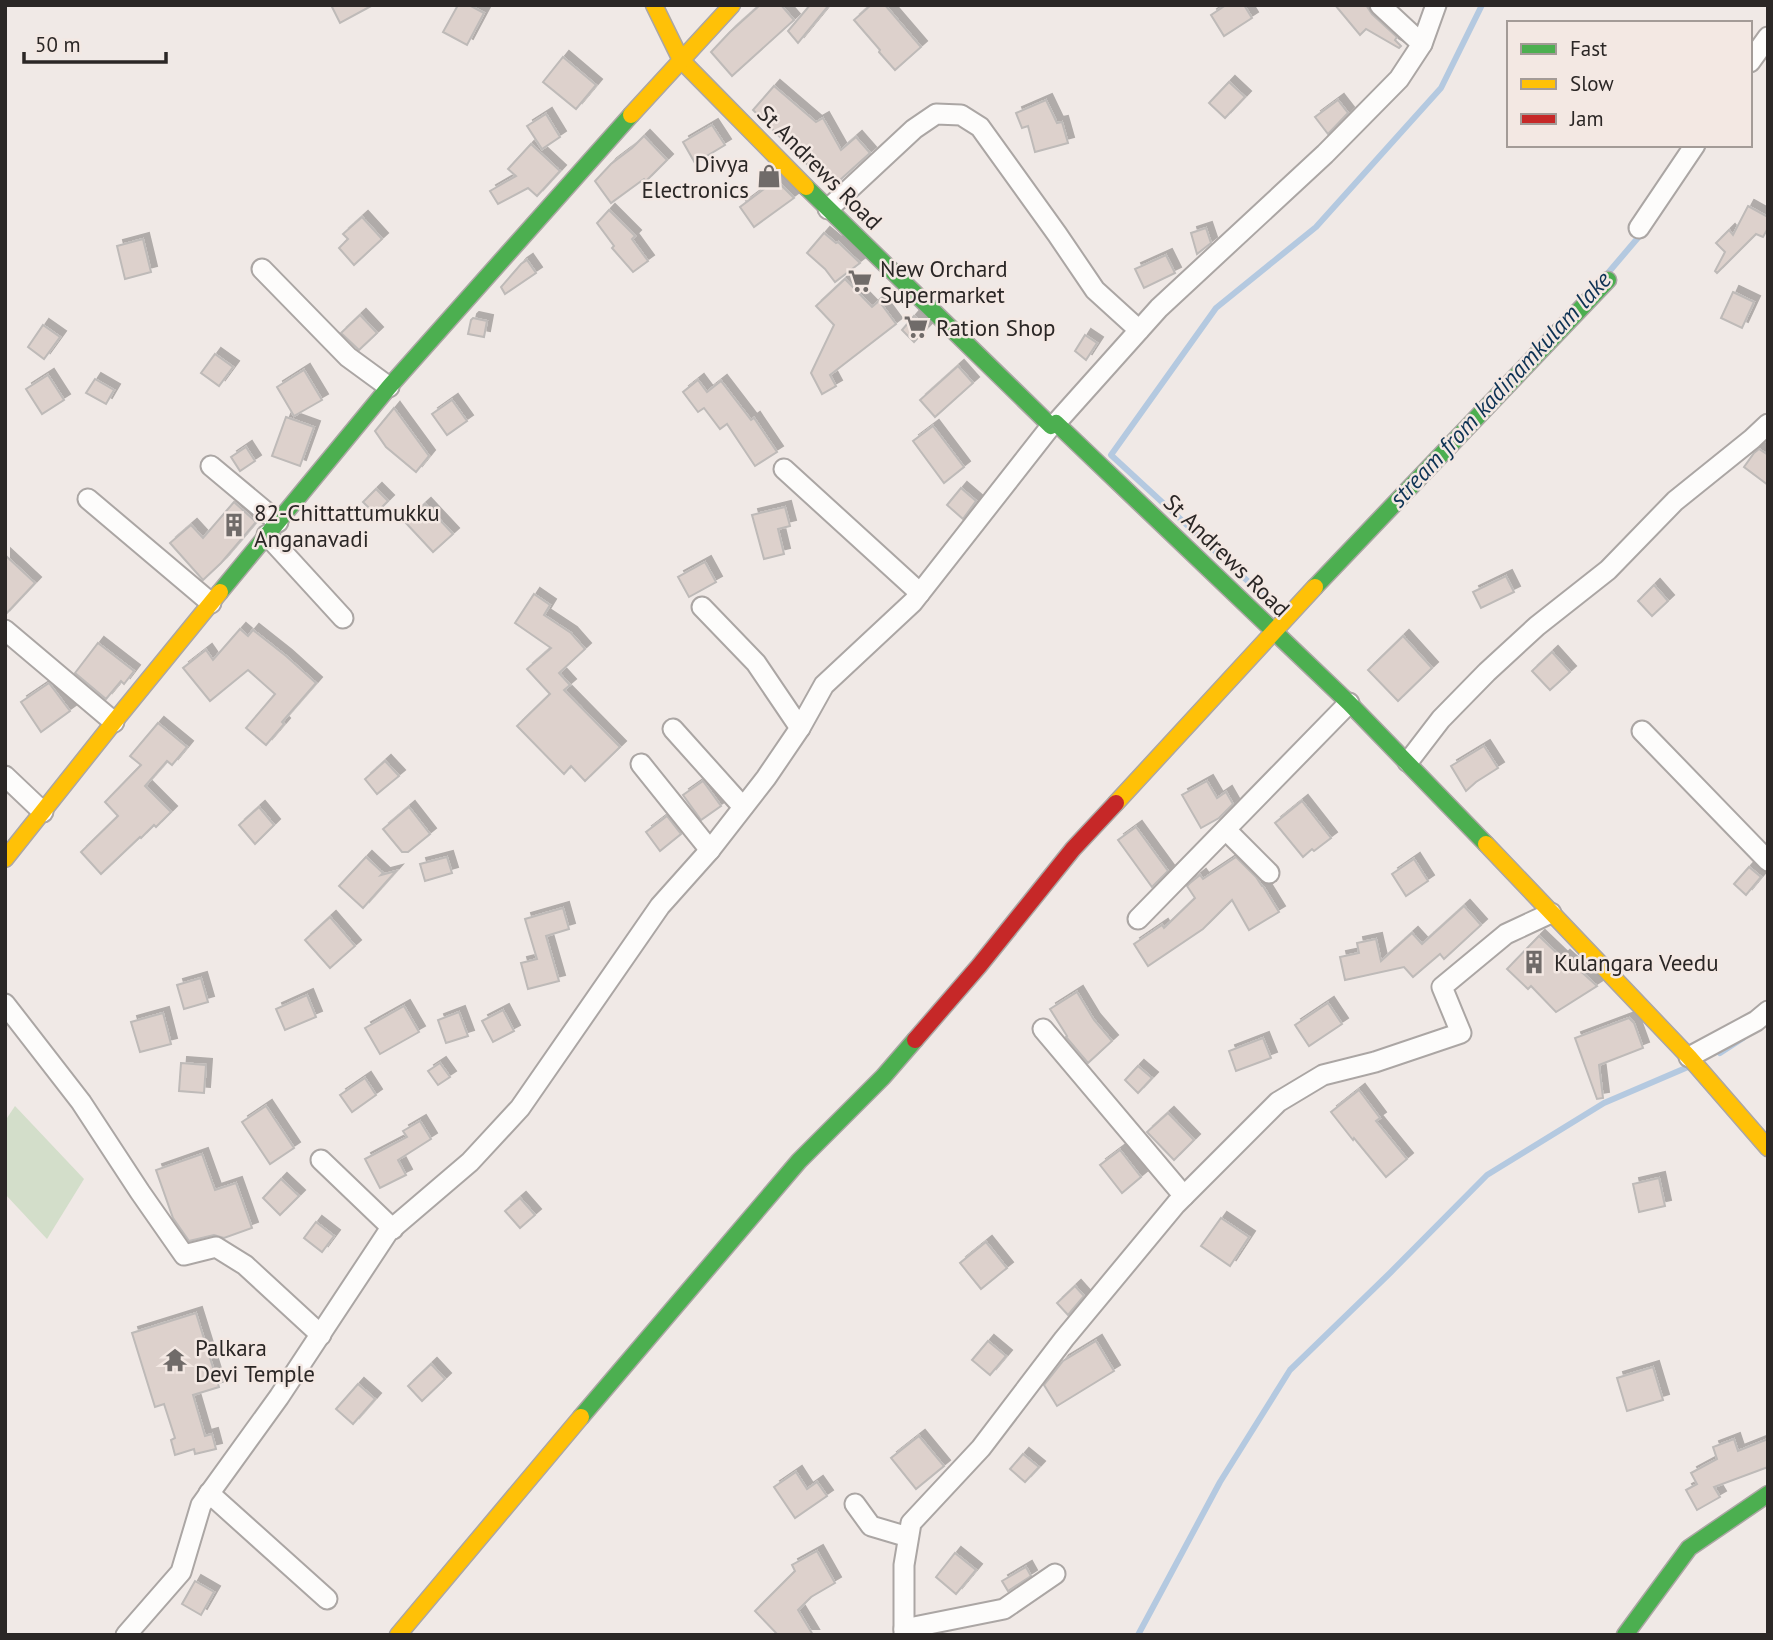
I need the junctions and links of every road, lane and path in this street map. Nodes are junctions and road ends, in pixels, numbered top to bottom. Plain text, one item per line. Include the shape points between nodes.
1 (654, 5) edge
2 (732, 5) edge
3 (1380, 5) edge
4 (1436, 5) edge
5 (1768, 37) edge
6 (1422, 44) junction
7 (1752, 59) edge
8 (681, 60) junction
9 (1694, 147) edge
10 (828, 209) junction
11 (1639, 228) dead end
12 (262, 269) dead end
13 (1608, 280) dead end
14 (1139, 330) junction
15 (389, 387) junction
16 (1768, 424) edge
17 (1054, 425) junction
18 (211, 466) dead end
19 (784, 469) dead end
20 (88, 499) dead end
21 (273, 528) junction
22 (920, 593) junction
23 (211, 603) junction
24 (702, 607) dead end
25 (342, 618) dead end
26 (5, 630) edge
27 (1273, 631) junction
28 (1349, 703) junction
29 (114, 722) junction
30 (800, 728) junction
31 (673, 729) dead end
32 (1642, 731) dead end
33 (1408, 762) junction
34 (640, 764) dead end
35 (5, 776) edge
36 (743, 807) junction
37 (43, 811) junction
38 (1226, 830) junction
39 (710, 850) junction
40 (5, 859) edge
41 (1768, 861) edge
42 (1269, 873) dead end
43 (1551, 913) junction
44 (1138, 919) dead end
45 (5, 1004) edge
46 (1768, 1011) edge
47 (1043, 1029) dead end
48 (1689, 1057) junction
49 (1768, 1148) edge
50 (321, 1160) dead end
51 (1185, 1196) junction
52 (393, 1229) junction
53 (321, 1335) junction
54 (209, 1493) junction
55 (1768, 1494) edge
56 (855, 1504) dead end
57 (908, 1537) junction
58 (1055, 1574) dead end
59 (327, 1599) dead end
60 (904, 1632) edge
61 (125, 1635) edge
62 (398, 1635) edge
63 (1625, 1635) edge

1 - 8 main road, St Andrews Road
2 - 8 main road
3 - 6 street
4 - 6 street
5 - 7 street
6 - 14 street via 1399,79 1325,154
8 - 10 main road, St Andrews Road
8 - 15 main road
9 - 11 street
10 - 14 street via 914,129 936,114 961,115 980,127 1095,290
10 - 17 main road, St Andrews Road
12 - 15 street via 348,357
13 - 27 main road
14 - 17 street
15 - 21 main road
16 - 33 street via 1675,501 1608,569 1487,672 1441,719
17 - 22 street
17 - 27 main road, St Andrews Road
18 - 21 street
19 - 22 street
20 - 23 street
21 - 23 main road
21 - 25 street
22 - 30 street via 824,685
23 - 29 main road
24 - 30 street via 756,663
26 - 29 street
27 - 28 main road, St Andrews Road
27 - 62 main road via 1073,849 883,1077 799,1161
28 - 33 main road, St Andrews Road
28 - 38 street
29 - 37 main road
30 - 36 street
31 - 36 street
32 - 41 street
33 - 43 main road, St Andrews Road
34 - 39 street
35 - 37 street
36 - 39 street
37 - 40 main road
38 - 42 street
38 - 44 street
39 - 52 street via 660,906 520,1108 470,1162
43 - 48 main road, St Andrews Road
43 - 51 street via 1506,934 1442,987 1461,1033 1323,1075 1278,1102
45 - 53 street via 81,1102 184,1255 216,1247 245,1265
46 - 48 street
47 - 51 street
48 - 49 main road, St Andrews Road
50 - 52 street
51 - 57 street via 1064,1339 981,1448 911,1523
52 - 53 street
53 - 54 street
54 - 59 street
54 - 61 street via 201,1505 181,1572
55 - 63 main road via 1689,1548
56 - 57 street via 871,1526
57 - 60 street
58 - 60 street via 1004,1609

